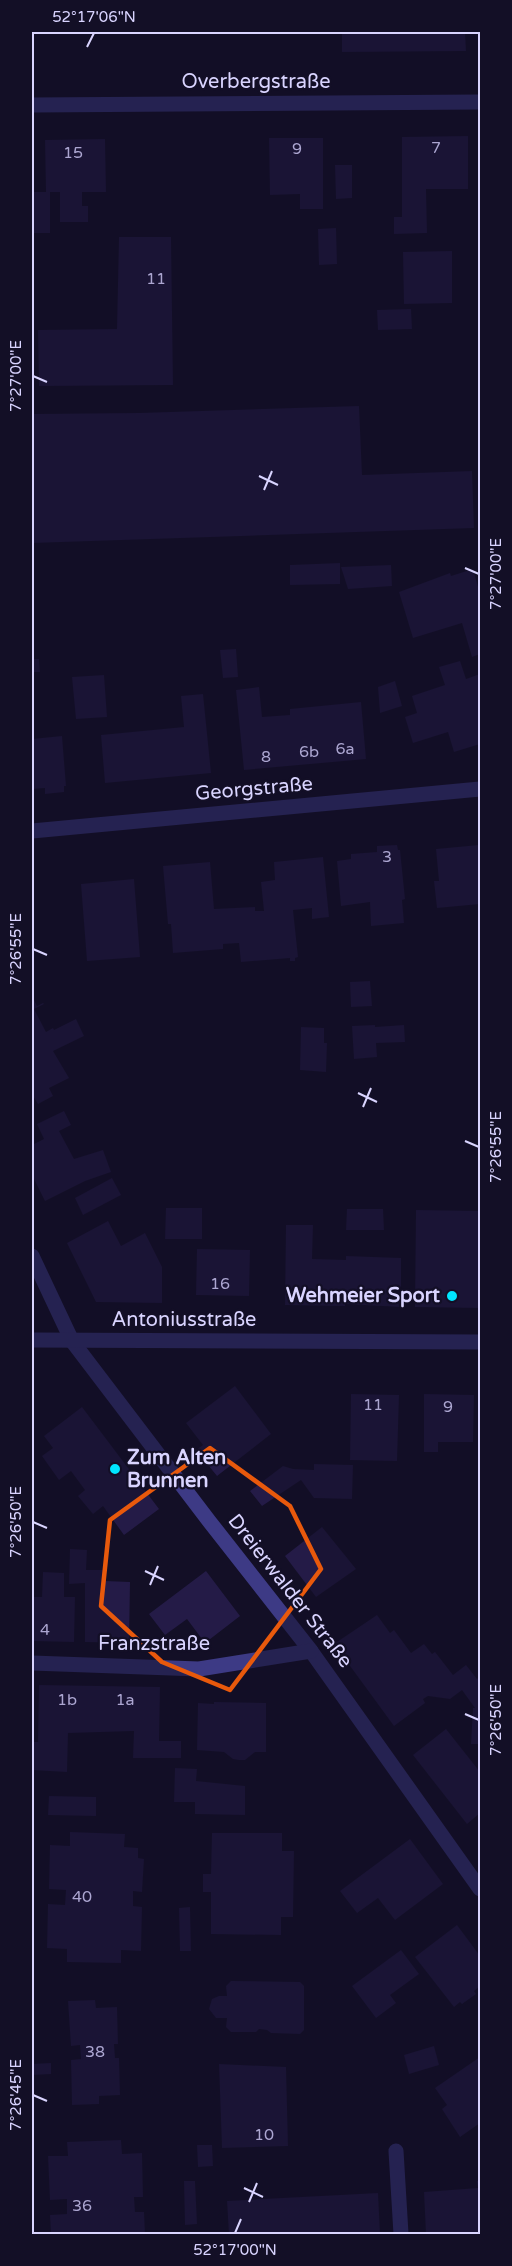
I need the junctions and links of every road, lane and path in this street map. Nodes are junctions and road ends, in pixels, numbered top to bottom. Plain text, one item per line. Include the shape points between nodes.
1 (480, 102) edge
2 (32, 105) edge
3 (480, 789) edge
4 (32, 831) edge
5 (32, 1256) edge
6 (32, 1340) edge
7 (72, 1341) junction
8 (480, 1342) edge
9 (311, 1651) junction
10 (32, 1664) edge
11 (480, 1889) edge
12 (396, 2151) dead end
13 (401, 2235) edge

1 - 2 street, Overbergstraße
3 - 4 street, Georgstraße
5 - 7 street, Dreierwalder Straße
6 - 7 street, Antoniusstraße
7 - 8 street, Antoniusstraße
7 - 9 street, Dreierwalder Straße
9 - 10 street, Franzstraße via 199,1669
9 - 11 street, Dreierwalder Straße
12 - 13 street

